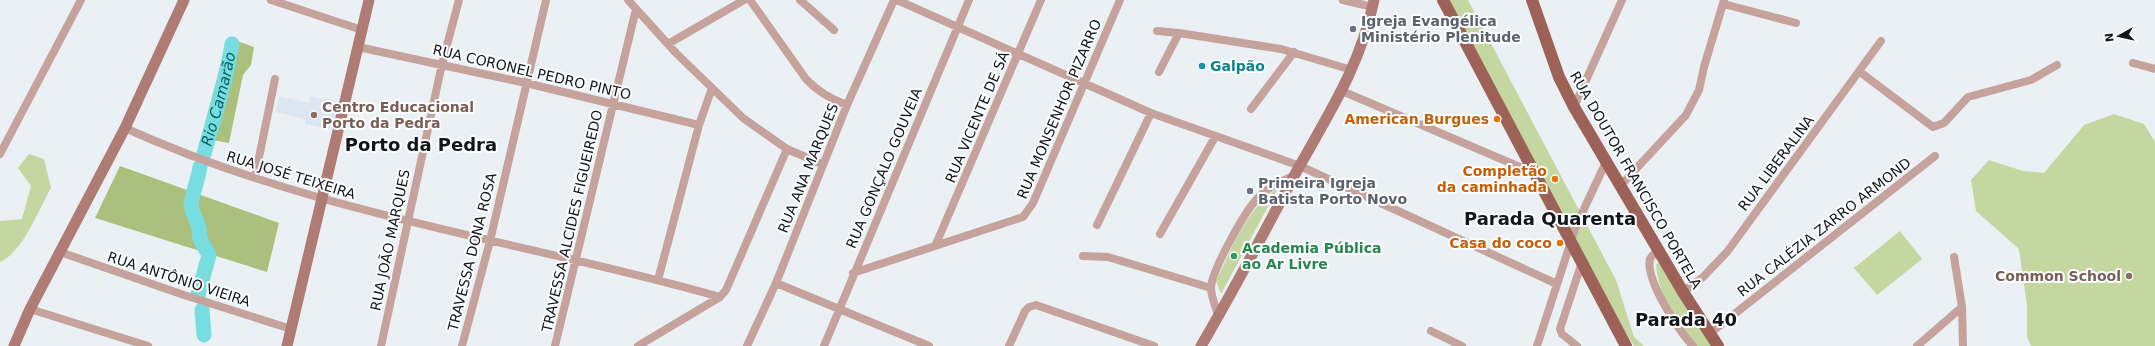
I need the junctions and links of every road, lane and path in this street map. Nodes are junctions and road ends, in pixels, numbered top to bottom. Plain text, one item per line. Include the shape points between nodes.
1 (81, 0) edge
2 (184, 0) edge
3 (271, 0) edge
4 (369, 0) edge
5 (459, 0) edge
6 (546, 0) edge
7 (744, 0) edge
8 (750, 0) edge
9 (800, 0) edge
10 (895, 0) edge
11 (969, 0) edge
12 (1041, 0) edge
13 (1120, 0) edge
14 (1343, 0) edge
15 (1443, 0) edge
16 (1532, 0) edge
17 (1622, 0) edge
18 (1724, 2) edge
19 (633, 3) edge
20 (1374, 3) edge
21 (1796, 23) dead end
22 (959, 27) junction
23 (362, 30) junction
24 (834, 30) dead end
25 (1156, 31) dead end
26 (1179, 34) junction
27 (1881, 41) dead end
28 (668, 44) junction
29 (358, 47) junction
30 (1294, 52) junction
31 (1019, 54) junction
32 (2133, 63) dead end
33 (442, 64) junction
34 (2057, 65) dead end
35 (2155, 69) edge
36 (1352, 70) junction
37 (1159, 72) dead end
38 (1860, 72) junction
39 (275, 79) dead end
40 (526, 82) junction
41 (1084, 83) junction
42 (712, 88) junction
43 (1342, 91) junction
44 (613, 104) junction
45 (846, 105) junction
46 (1574, 107) junction
47 (1251, 109) dead end
48 (1151, 113) junction
49 (700, 124) junction
50 (125, 128) junction
51 (1215, 137) junction
52 (787, 149) junction
53 (0, 154) edge
54 (1935, 156) dead end
55 (1606, 162) junction
56 (822, 164) junction
57 (1297, 171) junction
58 (1535, 173) junction
59 (255, 177) junction
60 (1621, 185) junction
61 (323, 200) junction
62 (408, 222) junction
63 (1097, 225) dead end
64 (1160, 234) dead end
65 (1571, 240) junction
66 (490, 241) junction
67 (936, 244) junction
68 (1658, 250) junction
69 (60, 252) junction
70 (1083, 256) dead end
71 (1954, 257) dead end
72 (577, 262) junction
73 (1582, 262) junction
74 (853, 273) junction
75 (658, 280) junction
76 (776, 283) junction
77 (1557, 284) junction
78 (1211, 288) junction
79 (1683, 292) junction
80 (720, 297) junction
81 (1962, 307) junction
82 (30, 308) junction
83 (840, 308) junction
84 (1218, 315) junction
85 (291, 329) junction
86 (1431, 331) dead end
87 (1709, 334) junction
88 (14, 346) edge
89 (148, 346) edge
90 (286, 346) edge
91 (380, 346) edge
92 (462, 346) edge
93 (555, 346) edge
94 (638, 346) edge
95 (747, 346) edge
96 (824, 346) edge
97 (929, 346) edge
98 (1009, 346) edge
99 (1154, 346) edge
100 (1201, 346) edge
101 (1462, 346) edge
102 (1536, 346) edge
103 (1577, 346) edge
104 (1626, 346) edge
105 (1693, 346) edge
106 (1718, 346) edge
107 (1916, 346) edge
108 (1963, 346) edge

1 - 53 street
2 - 50 main road
3 - 23 street
4 - 23 main road
5 - 33 street, RUA JOÃO MARQUES
6 - 40 street, TRAVESSA DONA ROSA
7 - 28 street
8 - 45 street via 815,90
9 - 24 street
10 - 22 street
10 - 45 street, RUA ANA MARQUES
11 - 22 street, RUA GONÇALO GOUVEIA
12 - 31 street, RUA VICENTE DE SÁ
13 - 41 street, RUA MONSENHOR PIZARRO
14 - 20 street
15 - 58 main road
16 - 46 main road, RUA DOUTOR FRANCISCO PORTELA via 1559,77
17 - 46 street
18 - 21 street
18 - 60 street via 1699,90 1686,115
19 - 28 street
19 - 44 street, TRAVESSA ALCIDES FIGUEIREDO
20 - 36 main road via 1368,29
22 - 31 street
22 - 74 street, RUA GONÇALO GOUVEIA
23 - 29 main road
25 - 26 street
26 - 30 street
26 - 37 street
27 - 38 street, RUA LIBERALINA
28 - 42 street
29 - 33 street, RUA CORONEL PEDRO PINTO
29 - 61 main road
30 - 36 street
30 - 47 street
31 - 41 street
31 - 67 street, RUA VICENTE DE SÁ
32 - 35 street
33 - 40 street, RUA CORONEL PEDRO PINTO
33 - 62 street, RUA JOÃO MARQUES
34 - 38 street via 2031,80 1968,97 1944,123 1933,128
36 - 43 main road
38 - 79 street, RUA LIBERALINA via 1727,252 1703,277
39 - 59 street
40 - 44 street, RUA CORONEL PEDRO PINTO
40 - 66 street, TRAVESSA DONA ROSA
41 - 48 street
41 - 67 street, RUA MONSENHOR PIZARRO via 1026,214 1015,221
42 - 49 street
42 - 52 street via 748,122
43 - 57 main road
43 - 58 street
44 - 49 street, RUA CORONEL PEDRO PINTO
44 - 72 street, TRAVESSA ALCIDES FIGUEIREDO
45 - 56 street, RUA ANA MARQUES
46 - 55 main road, RUA DOUTOR FRANCISCO PORTELA
48 - 51 street
48 - 63 street
49 - 75 street
50 - 59 street, RUA JOSÉ TEIXEIRA via 205,162
50 - 69 main road
51 - 57 street
51 - 64 street
52 - 56 street
52 - 80 street via 730,283
54 - 87 street, RUA CALÉZIA ZARRO ARMOND
55 - 60 main road, RUA DOUTOR FRANCISCO PORTELA
55 - 65 street
56 - 76 street, RUA ANA MARQUES
57 - 77 street
57 - 78 street via 1273,185 1256,200 1242,218
57 - 84 main road
58 - 65 main road
59 - 61 street, RUA JOSÉ TEIXEIRA
60 - 68 main road, RUA DOUTOR FRANCISCO PORTELA
61 - 62 street, RUA JOSÉ TEIXEIRA
61 - 85 main road
62 - 66 street, RUA JOSÉ TEIXEIRA
62 - 91 street, RUA JOÃO MARQUES
65 - 73 main road
65 - 77 street
66 - 72 street, RUA JOSÉ TEIXEIRA
66 - 92 street, TRAVESSA DONA ROSA
67 - 74 street, RUA MONSENHOR PIZARRO
68 - 79 main road, RUA DOUTOR FRANCISCO PORTELA
68 - 105 street via 1650,261 1656,286 1667,311
69 - 82 main road
69 - 85 street, RUA ANTÔNIO VIEIRA
70 - 78 street via 1108,257
71 - 81 street
72 - 75 street, RUA JOSÉ TEIXEIRA
72 - 93 street, TRAVESSA ALCIDES FIGUEIREDO
73 - 103 street via 1560,329 1562,334
73 - 104 main road
74 - 83 street, RUA GONÇALO GOUVEIA
75 - 80 street, RUA JOSÉ TEIXEIRA
76 - 83 street
76 - 95 street, RUA ANA MARQUES
77 - 102 street
78 - 84 street
79 - 87 main road, RUA DOUTOR FRANCISCO PORTELA
80 - 94 street
81 - 107 street
81 - 108 street
82 - 88 main road
82 - 89 street
83 - 96 street, RUA GONÇALO GOUVEIA
83 - 97 street
84 - 100 main road
85 - 90 main road
86 - 101 street
87 - 106 main road, RUA DOUTOR FRANCISCO PORTELA
98 - 99 street via 1025,311 1032,305

